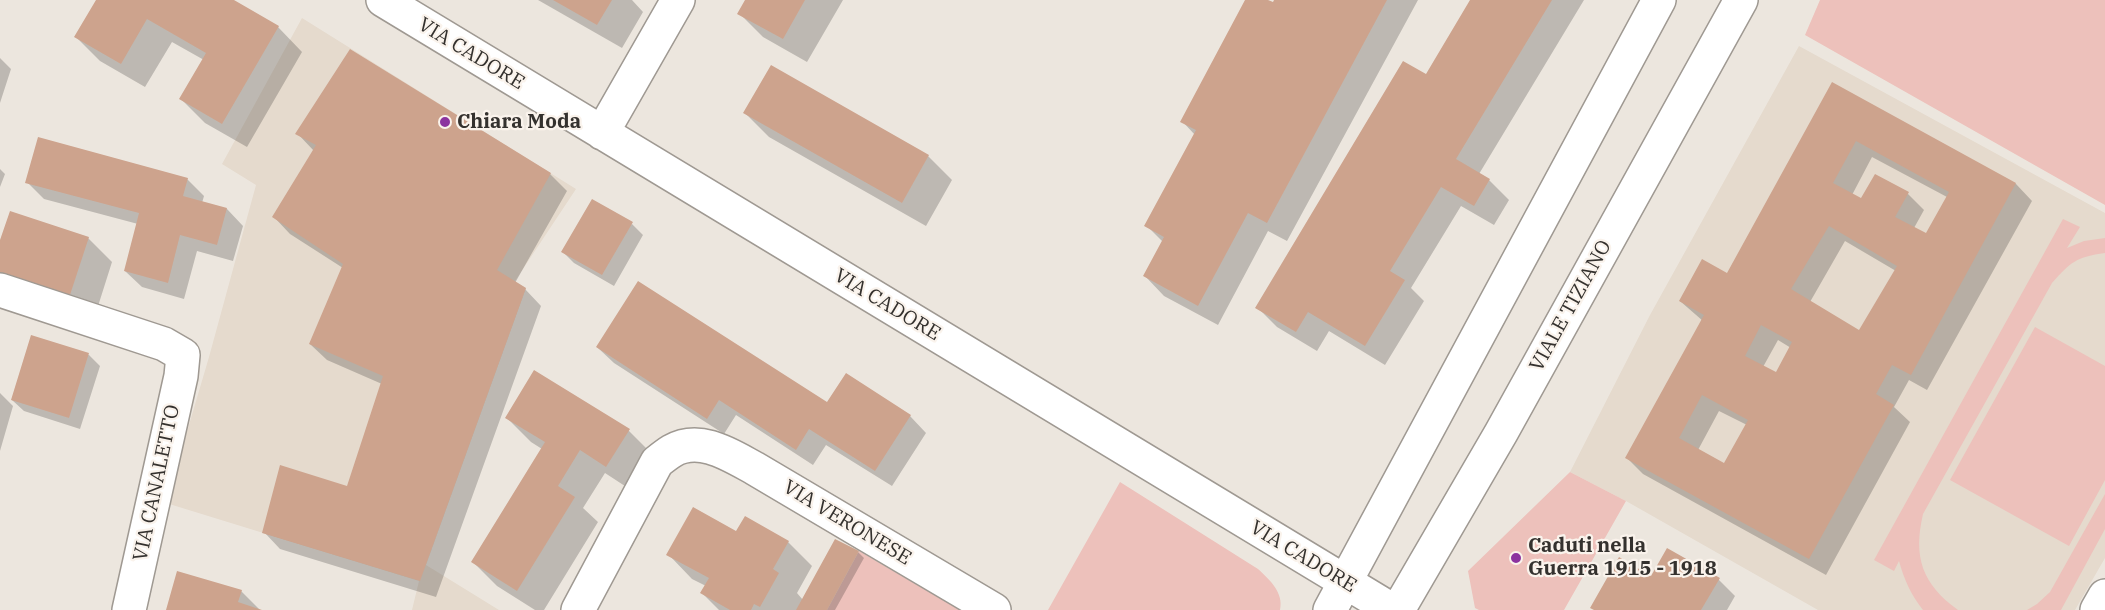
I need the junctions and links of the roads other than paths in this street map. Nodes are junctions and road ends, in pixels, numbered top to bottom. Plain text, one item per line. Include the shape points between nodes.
1 (383, 0) edge
2 (678, 0) edge
3 (1659, 0) edge
4 (1741, 0) edge
5 (602, 133) junction
6 (0, 290) edge
7 (1337, 596) edge
8 (2105, 596) edge
9 (129, 610) edge
10 (578, 610) edge
11 (994, 610) edge
12 (1392, 610) edge
13 (1398, 610) edge
14 (2097, 610) edge

1 - 5 street, VIA CADORE
2 - 5 street
3 - 7 street
4 - 13 street, VIALE TIZIANO via 1501,433
5 - 7 street, VIA CADORE
6 - 9 street, VIA CANALETTO via 164,344 183,355
7 - 12 street, VIA CADORE
8 - 14 street
10 - 11 street, VIA VERONESE via 657,462 674,449 696,445 717,448 754,468

